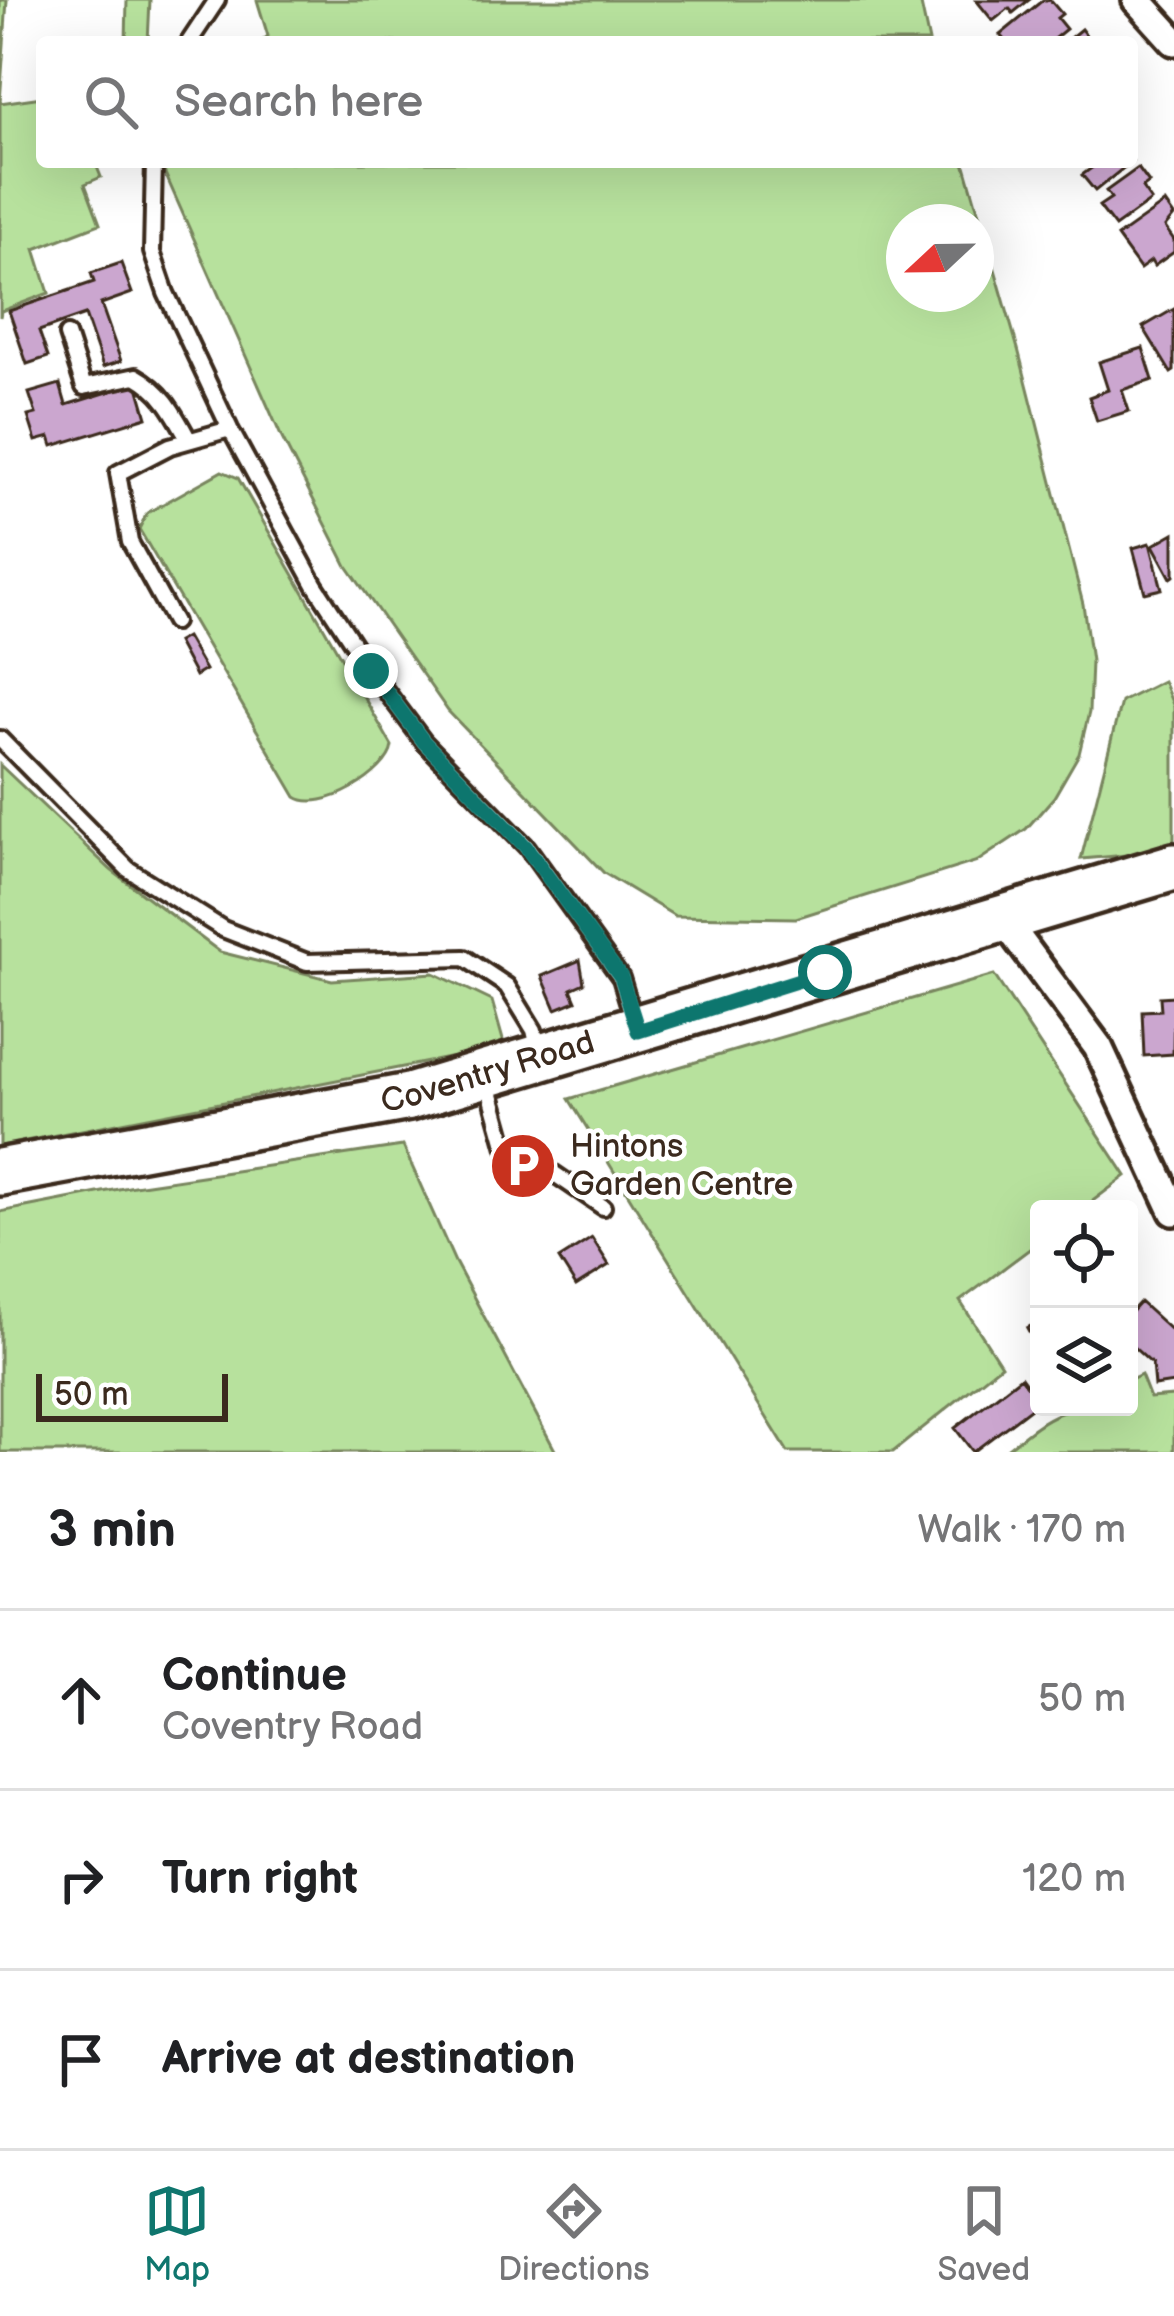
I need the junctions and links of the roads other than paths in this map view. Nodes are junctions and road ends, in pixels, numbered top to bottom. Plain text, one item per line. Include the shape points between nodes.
1 (217, 0) edge
2 (1137, 0) edge
3 (193, 36) edge
4 (1174, 40) edge
5 (154, 168) edge
6 (67, 335) dead end
7 (230, 429) junction
8 (189, 440) junction
9 (174, 622) dead end
10 (0, 740) edge
11 (1174, 867) edge
12 (1004, 920) junction
13 (638, 1031) junction
14 (541, 1059) junction
15 (486, 1076) junction
16 (0, 1172) edge
17 (603, 1207) dead end
18 (1174, 1211) edge

1 - 3 lane
2 - 4 street
5 - 7 lane via 152,252
6 - 8 lane via 84,387 136,376 169,403
7 - 8 lane
7 - 13 lane via 371,671 424,742 526,847 621,977
8 - 9 lane via 118,473 130,542
10 - 14 lane via 128,869 223,929 307,962 465,958 507,986
11 - 12 main road, Coventry Road
12 - 13 main road, Coventry Road
12 - 18 street via 1098,1047
13 - 14 main road, Coventry Road
14 - 15 main road, Coventry Road
15 - 16 main road, Coventry Road via 369,1106
15 - 17 lane via 506,1148

